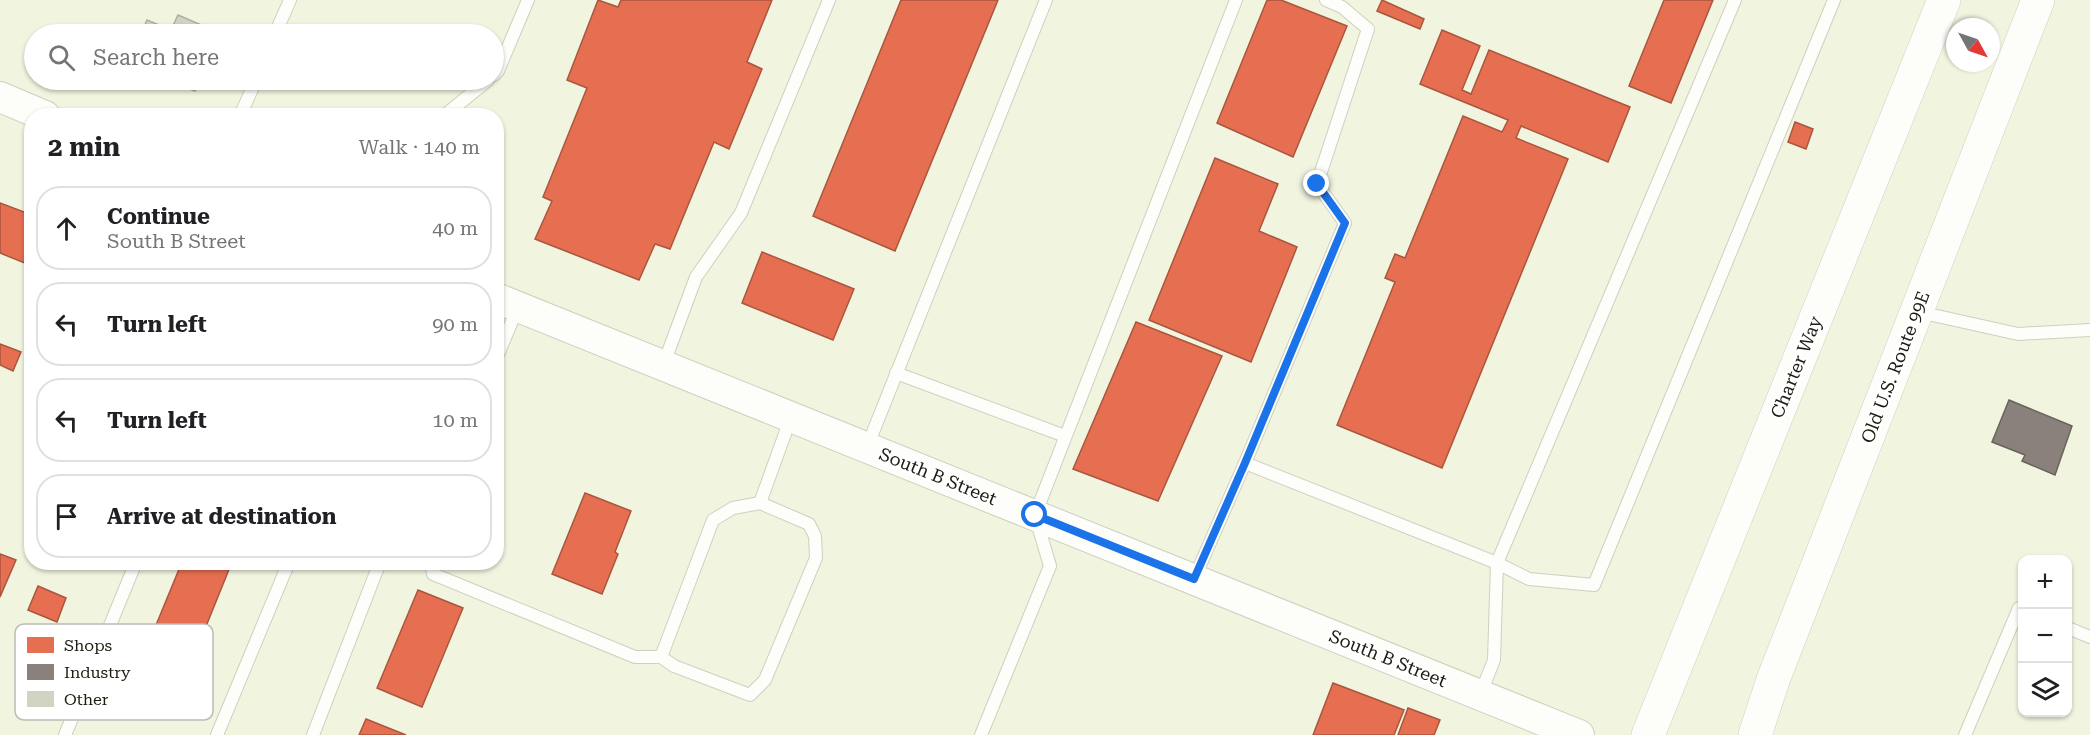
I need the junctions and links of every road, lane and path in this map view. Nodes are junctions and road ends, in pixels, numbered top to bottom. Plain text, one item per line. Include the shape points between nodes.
1 (290, 0) edge
2 (528, 0) edge
3 (829, 0) edge
4 (1046, 0) edge
5 (1236, 0) edge
6 (1326, 0) edge
7 (1735, 0) edge
8 (1834, 0) edge
9 (1944, 0) edge
10 (2038, 0) edge
11 (279, 24) edge
12 (504, 57) edge
13 (252, 90) edge
14 (476, 90) edge
15 (0, 97) edge
16 (26, 108) edge
17 (244, 108) edge
18 (454, 108) edge
19 (507, 303) edge
20 (1917, 311) junction
21 (504, 318) edge
22 (2090, 330) edge
23 (663, 366) junction
24 (896, 373) junction
25 (791, 417) junction
26 (1065, 436) junction
27 (867, 448) junction
28 (1245, 463) junction
29 (760, 503) junction
30 (1035, 515) junction
31 (1497, 563) junction
32 (133, 570) edge
33 (286, 570) edge
34 (377, 570) edge
35 (432, 570) edge
36 (1194, 579) junction
37 (2018, 610) edge
38 (111, 624) edge
39 (2072, 630) edge
40 (2090, 638) edge
41 (661, 657) junction
42 (1479, 695) junction
43 (71, 720) edge
44 (65, 735) edge
45 (217, 735) edge
46 (314, 735) edge
47 (981, 735) edge
48 (1579, 735) edge
49 (1648, 735) edge
50 (1755, 735) edge
51 (1965, 735) edge

1 - 11 lane
2 - 12 lane
3 - 23 lane via 741,213 696,277
4 - 24 lane
5 - 26 lane
6 - 28 lane via 1342,7 1368,29 1317,184 1345,223
7 - 31 lane
8 - 31 lane via 1594,585 1529,579
9 - 49 main road, Charter Way
10 - 20 main road, Old U.S. Route 99E
13 - 17 lane
14 - 18 lane
15 - 16 street
19 - 21 lane
19 - 23 street, South B Street
20 - 22 lane via 2018,333
20 - 50 main road, Old U.S. Route 99E
23 - 25 street, South B Street
24 - 26 lane
24 - 27 lane
25 - 27 street, South B Street
25 - 29 lane
26 - 30 lane
27 - 30 street, South B Street
28 - 31 lane
28 - 36 lane
29 - 41 lane via 733,508 713,520
29 - 41 lane via 809,524 815,536 816,558 765,680 750,695 674,666
30 - 36 street, South B Street
30 - 47 lane via 1050,566
31 - 42 lane via 1494,660
32 - 38 lane
33 - 45 lane
34 - 46 lane
35 - 41 lane via 433,574 635,657
36 - 42 street, South B Street
37 - 51 lane
39 - 40 lane
42 - 48 street, South B Street
43 - 44 lane

